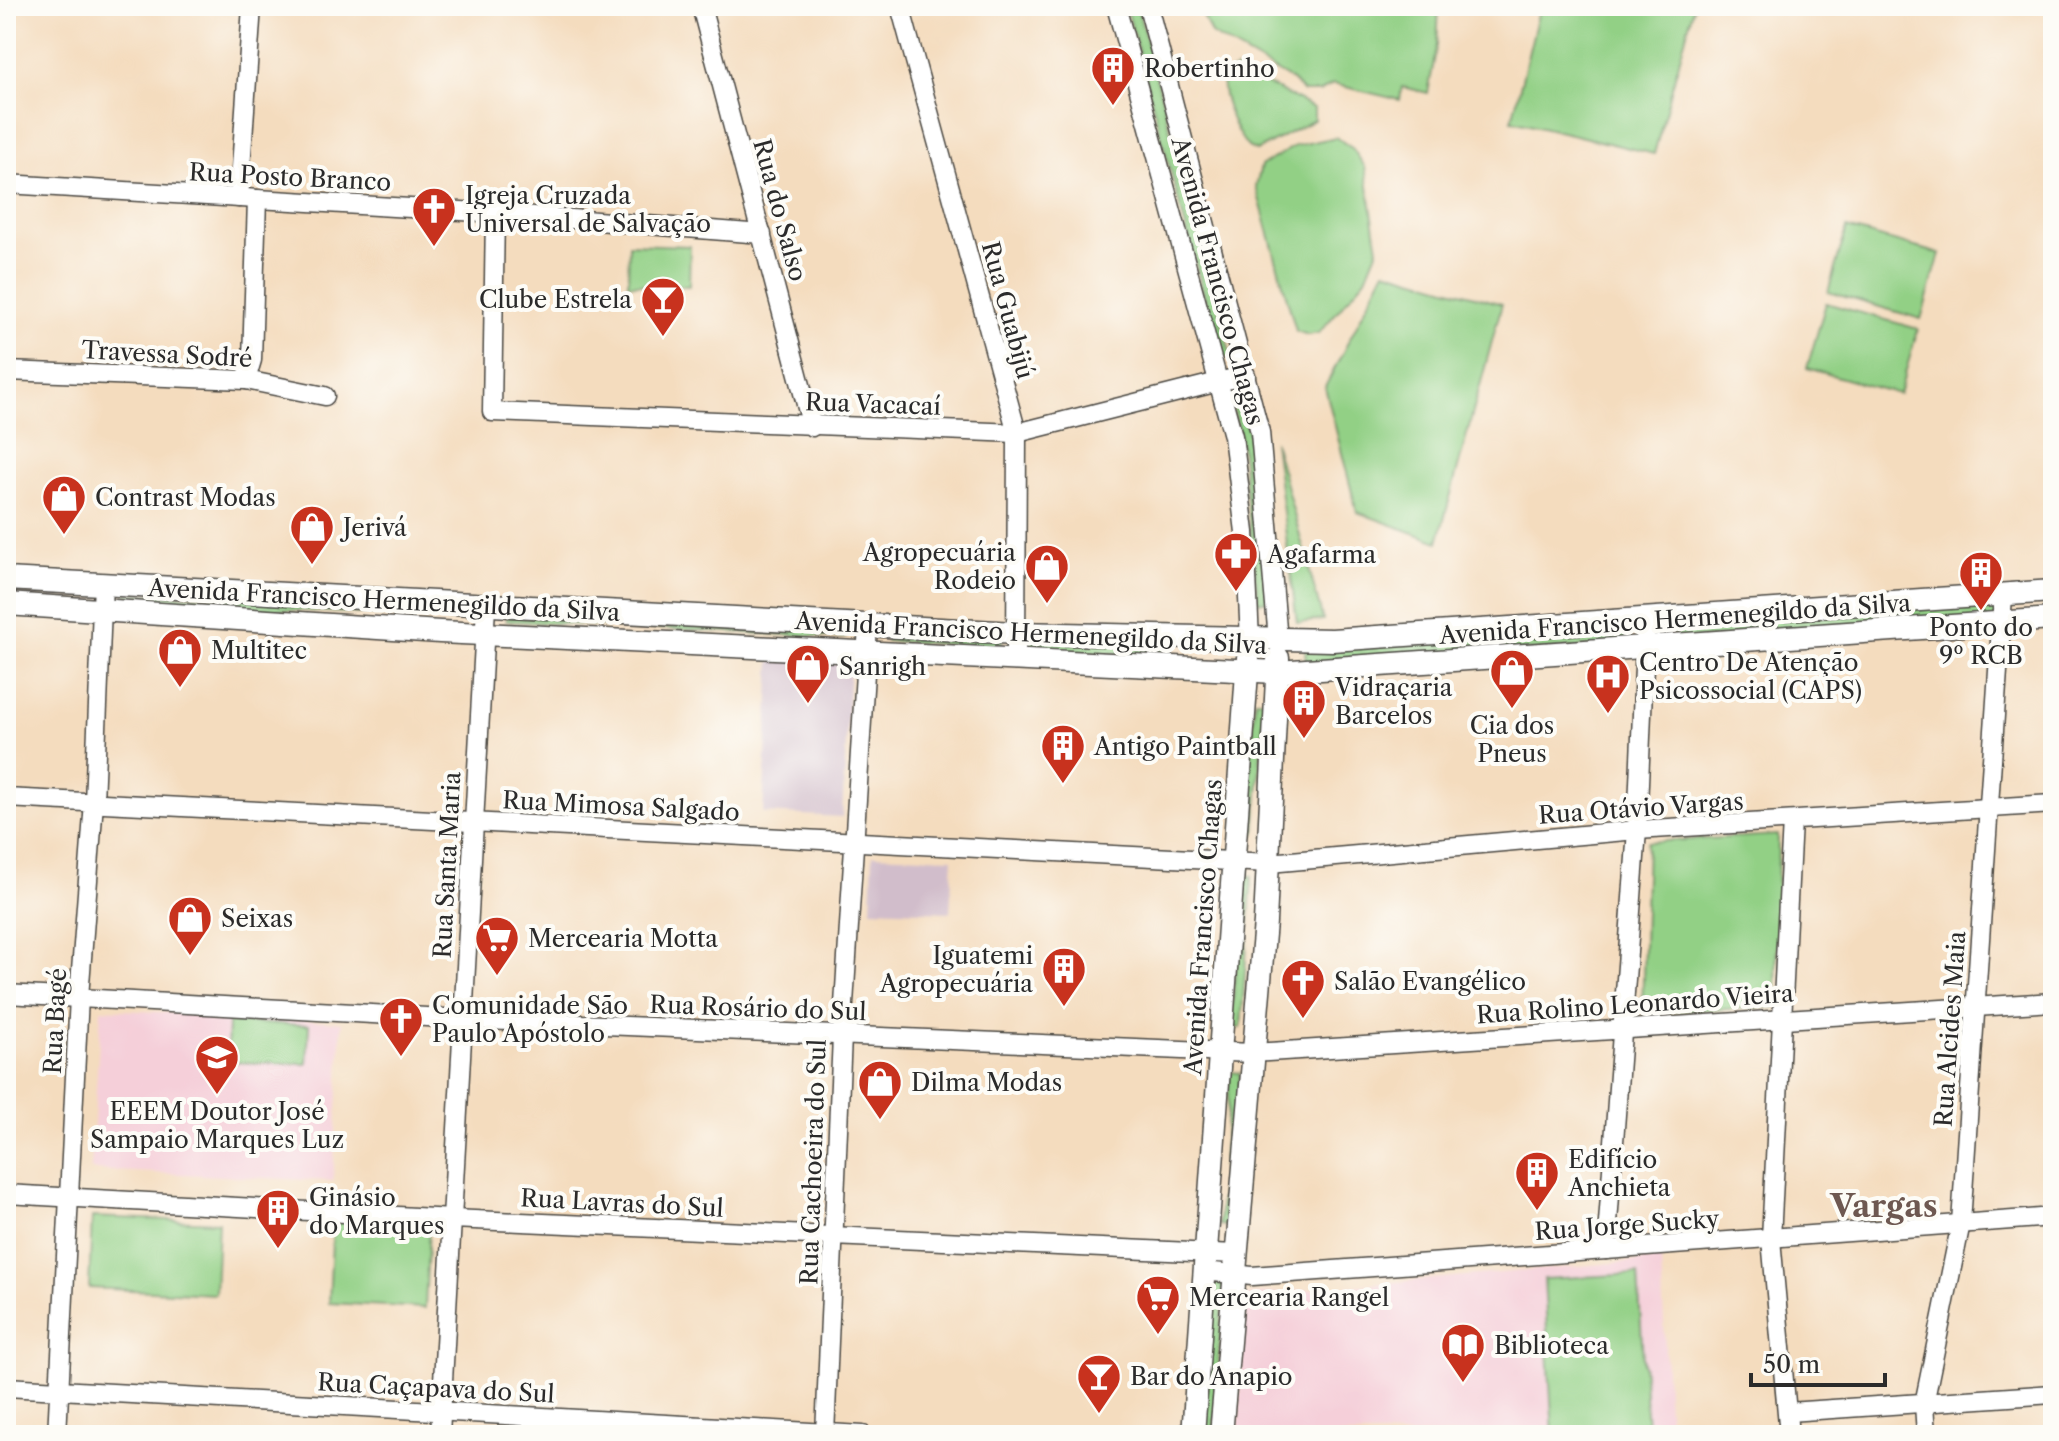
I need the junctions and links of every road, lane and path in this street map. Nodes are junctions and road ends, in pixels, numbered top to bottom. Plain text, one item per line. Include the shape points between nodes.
1 (252, 6) edge
2 (701, 6) edge
3 (900, 6) edge
4 (1116, 6) edge
5 (1148, 6) edge
6 (6, 184) edge
7 (248, 199) junction
8 (495, 213) junction
9 (762, 234) junction
10 (6, 371) edge
11 (1246, 375) junction
12 (246, 380) junction
13 (1220, 382) junction
14 (325, 396) dead end
15 (812, 427) junction
16 (1017, 433) junction
17 (6, 579) edge
18 (103, 583) junction
19 (2053, 591) edge
20 (2003, 596) junction
21 (1868, 603) junction
22 (6, 604) edge
23 (486, 607) junction
24 (101, 609) junction
25 (2053, 619) edge
26 (1646, 620) junction
27 (2002, 623) junction
28 (868, 626) junction
29 (1016, 633) junction
30 (1869, 633) junction
31 (485, 634) junction
32 (1278, 640) junction
33 (1250, 641) junction
34 (1645, 649) junction
35 (867, 651) junction
36 (1016, 661) junction
37 (1247, 671) junction
38 (1277, 672) junction
39 (6, 798) edge
40 (94, 802) junction
41 (2053, 804) edge
42 (1989, 807) junction
43 (1792, 821) junction
44 (472, 823) junction
45 (1637, 830) junction
46 (854, 841) junction
47 (1233, 862) junction
48 (1269, 863) junction
49 (6, 994) edge
50 (79, 997) junction
51 (2053, 1002) edge
52 (1975, 1006) junction
53 (1783, 1016) junction
54 (463, 1019) junction
55 (1622, 1030) junction
56 (842, 1036) junction
57 (1221, 1052) junction
58 (1252, 1053) junction
59 (6, 1194) edge
60 (70, 1197) junction
61 (2053, 1217) edge
62 (452, 1219) junction
63 (1961, 1223) junction
64 (835, 1237) junction
65 (1771, 1239) junction
66 (1606, 1250) junction
67 (1205, 1262) junction
68 (1235, 1265) junction
69 (6, 1387) edge
70 (60, 1390) junction
71 (2053, 1394) edge
72 (1924, 1404) junction
73 (1788, 1412) junction
74 (441, 1413) junction
75 (825, 1434) edge
76 (57, 1435) edge
77 (440, 1435) edge
78 (863, 1435) edge
79 (1193, 1435) edge
80 (1221, 1435) edge
81 (1789, 1435) edge
82 (1926, 1435) edge

1 - 7 street
2 - 9 street, Rua do Salso
3 - 16 street, Rua Guabijú
4 - 13 street, Avenida Francisco Chagas
5 - 11 street, Avenida Francisco Chagas
6 - 7 street, Rua Posto Branco
7 - 8 street, Rua Posto Branco
7 - 12 street via 252,360
8 - 9 street, Rua Posto Branco
8 - 15 street, Rua Vacacaí via 492,412
9 - 15 street, Rua do Salso
10 - 12 street, Travessa Sodré
11 - 13 street, Rua Vacacaí
11 - 32 street, Avenida Francisco Chagas via 1260,432
12 - 14 street, Travessa Sodré
13 - 16 street, Rua Vacacaí
13 - 33 street, Avenida Francisco Chagas via 1245,532
15 - 16 street, Rua Vacacaí
16 - 29 street, Rua Guabijú
17 - 18 main road, Avenida Francisco Hermenegildo da Silva
18 - 23 main road, Avenida Francisco Hermenegildo da Silva
18 - 24 street, Rua Bagé
19 - 20 main road, Avenida Francisco Hermenegildo da Silva
20 - 21 main road, Avenida Francisco Hermenegildo da Silva
20 - 27 street, Rua Alcides Maia
21 - 26 main road, Avenida Francisco Hermenegildo da Silva
21 - 30 main road
22 - 24 main road, Avenida Francisco Hermenegildo da Silva
23 - 28 main road, Avenida Francisco Hermenegildo da Silva
23 - 31 street, Rua Santa Maria
24 - 31 main road, Avenida Francisco Hermenegildo da Silva
24 - 40 street, Rua Bagé
25 - 27 main road, Avenida Francisco Hermenegildo da Silva
26 - 32 main road, Avenida Francisco Hermenegildo da Silva
26 - 34 street
27 - 30 main road, Avenida Francisco Hermenegildo da Silva
27 - 42 street, Rua Alcides Maia
28 - 29 main road, Avenida Francisco Hermenegildo da Silva
28 - 35 street, Rua Cachoeira do Sul
29 - 33 main road, Avenida Francisco Hermenegildo da Silva
29 - 36 street, Rua Guabijú
30 - 34 main road, Avenida Francisco Hermenegildo da Silva
31 - 35 main road, Avenida Francisco Hermenegildo da Silva
31 - 44 street, Rua Santa Maria
32 - 33 main road, Avenida Francisco Hermenegildo da Silva
32 - 38 main road, Avenida Francisco Chagas
33 - 37 main road, Avenida Francisco Chagas
34 - 38 main road, Avenida Francisco Hermenegildo da Silva
34 - 45 street
35 - 36 main road, Avenida Francisco Hermenegildo da Silva
35 - 46 street, Rua Cachoeira do Sul
36 - 37 main road, Avenida Francisco Hermenegildo da Silva
37 - 38 main road, Avenida Francisco Hermenegildo da Silva
37 - 47 main road, Avenida Francisco Chagas
38 - 48 main road, Avenida Francisco Chagas
39 - 40 street, Rua Mimosa Salgado
40 - 44 street, Rua Mimosa Salgado
40 - 50 street, Rua Bagé
41 - 42 street, Rua Otávio Vargas
42 - 43 street, Rua Otávio Vargas
42 - 52 street, Rua Alcides Maia
43 - 45 street, Rua Otávio Vargas
43 - 53 street
44 - 46 street, Rua Mimosa Salgado
44 - 54 street, Rua Santa Maria
45 - 48 street, Rua Otávio Vargas
45 - 55 street
46 - 47 street, Rua Mimosa Salgado
46 - 56 street, Rua Cachoeira do Sul
47 - 48 street, Rua Otávio Vargas
47 - 57 main road, Avenida Francisco Chagas
48 - 58 main road, Avenida Francisco Chagas
49 - 50 street, Rua Rosário do Sul
50 - 54 street, Rua Rosário do Sul
50 - 60 street, Rua Bagé
51 - 52 street, Rua Rolino Leonardo Vieira
52 - 53 street, Rua Rolino Leonardo Vieira
52 - 63 street, Rua Alcides Maia
53 - 55 street, Rua Rolino Leonardo Vieira
53 - 65 street
54 - 56 street, Rua Rosário do Sul
54 - 62 street, Rua Santa Maria
55 - 58 street, Rua Rolino Leonardo Vieira
55 - 66 street
56 - 57 street, Rua Rosário do Sul
56 - 64 street, Rua Cachoeira do Sul
57 - 58 street, Rua Rolino Leonardo Vieira
57 - 67 main road, Avenida Francisco Chagas
58 - 68 main road, Avenida Francisco Chagas
59 - 60 street, Rua Lavras do Sul
60 - 62 street, Rua Lavras do Sul
60 - 70 street, Rua Bagé
61 - 63 street, Rua Jorge Sucky
62 - 64 street, Rua Lavras do Sul
62 - 74 street, Rua Santa Maria
63 - 65 street, Rua Jorge Sucky
63 - 72 street, Rua Alcides Maia
64 - 67 street, Rua Lavras do Sul
64 - 75 street, Rua Cachoeira do Sul
65 - 66 street, Rua Jorge Sucky
65 - 73 street
66 - 68 street, Rua Jorge Sucky
67 - 68 street, Rua Jorge Sucky
67 - 79 main road, Avenida Francisco Chagas
68 - 80 main road, Avenida Francisco Chagas
69 - 70 street, Rua Caçapava do Sul
70 - 74 street, Rua Caçapava do Sul
70 - 76 street, Rua Bagé
71 - 72 street
72 - 73 street
72 - 82 street, Rua Alcides Maia
73 - 81 street
74 - 75 street, Rua Caçapava do Sul
74 - 77 street, Rua Santa Maria
75 - 78 street, Rua Caçapava do Sul

